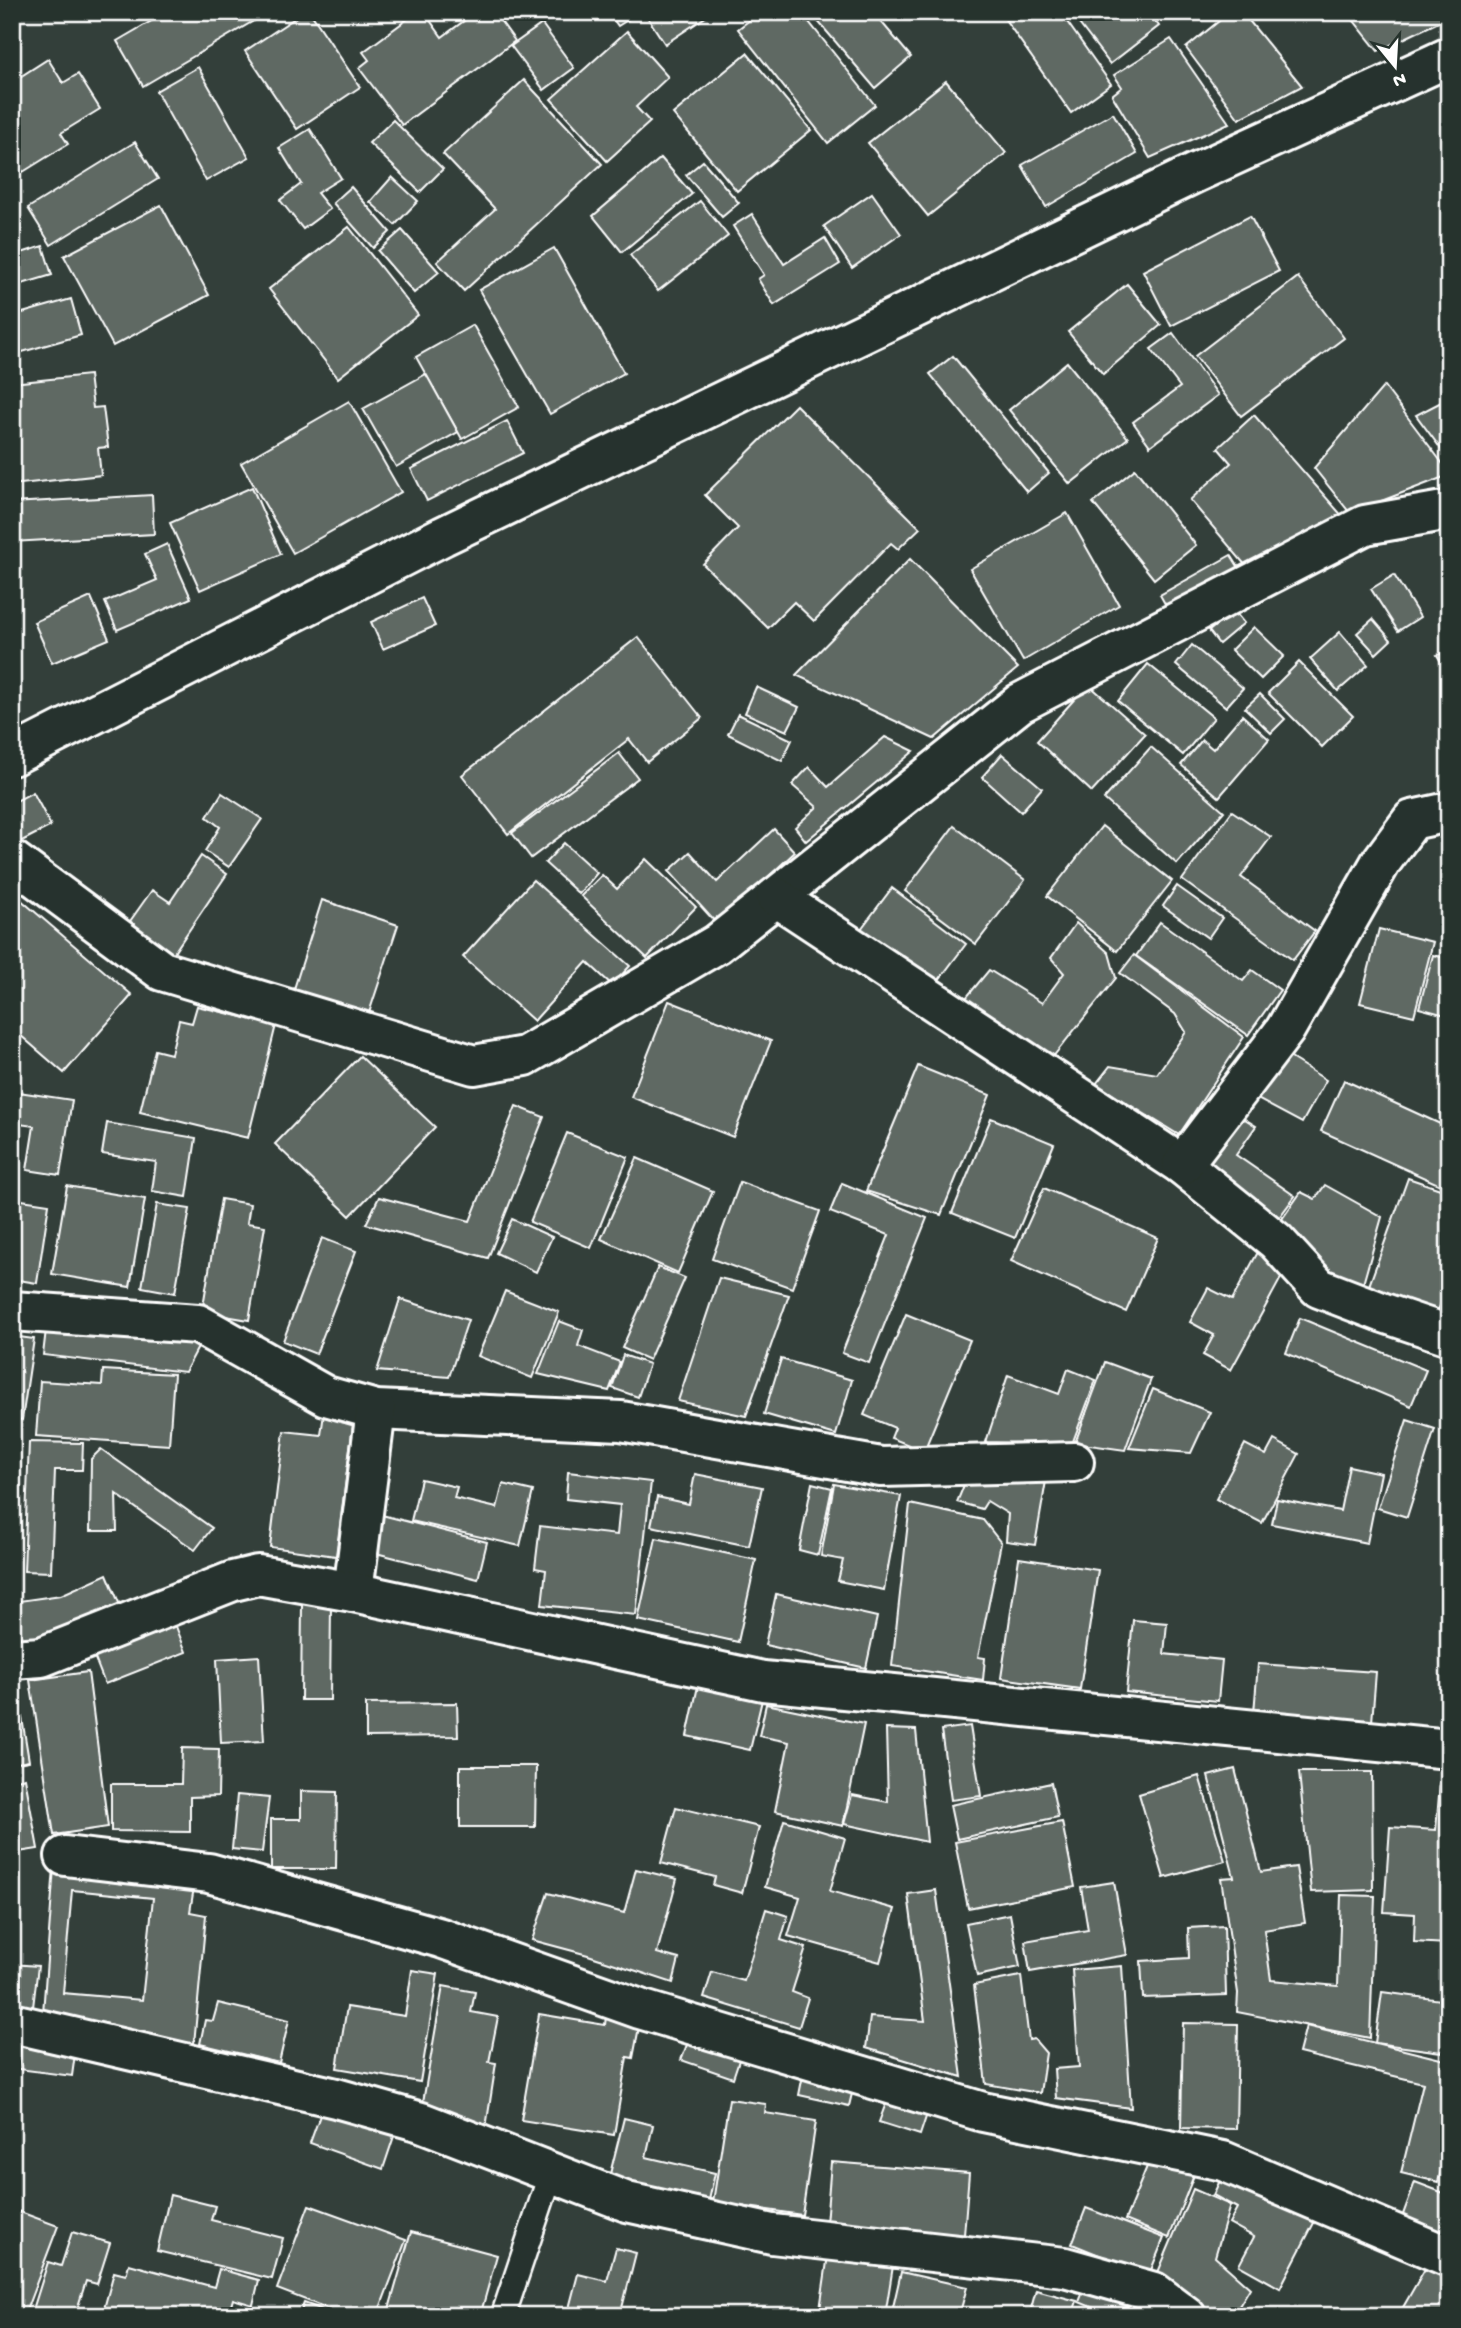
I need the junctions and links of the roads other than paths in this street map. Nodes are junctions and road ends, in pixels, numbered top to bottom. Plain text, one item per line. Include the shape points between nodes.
1 (1449, 57) edge
2 (1449, 510) edge
3 (12, 756) edge
4 (1449, 815) edge
5 (12, 860) edge
6 (776, 897) junction
7 (1182, 1165) junction
8 (12, 1311) edge
9 (1449, 1335) edge
10 (376, 1410) junction
11 (1074, 1462) dead end
12 (353, 1592) junction
13 (12, 1660) edge
14 (1449, 1749) edge
15 (65, 1856) dead end
16 (12, 2023) edge
17 (551, 2173) junction
18 (1449, 2257) edge
19 (502, 2316) edge
20 (1186, 2316) edge

1 - 3 street via 1195,173 456,530
2 - 6 street via 1366,525 1020,703
4 - 7 street via 1412,820 1381,862 1285,1030
5 - 6 street via 162,971 474,1065 525,1056 717,944
6 - 7 street
7 - 9 street via 1276,1241 1319,1288
8 - 10 street via 198,1324 326,1396
10 - 11 street via 621,1421 881,1467
10 - 12 street
12 - 13 street via 258,1575 41,1657
12 - 14 street via 763,1681
15 - 18 street via 208,1872 441,1938 640,2009 983,2112 1223,2161
16 - 17 street via 336,2098 421,2122
17 - 19 lane
17 - 20 street via 627,2202 772,2234 1065,2267 1154,2292

